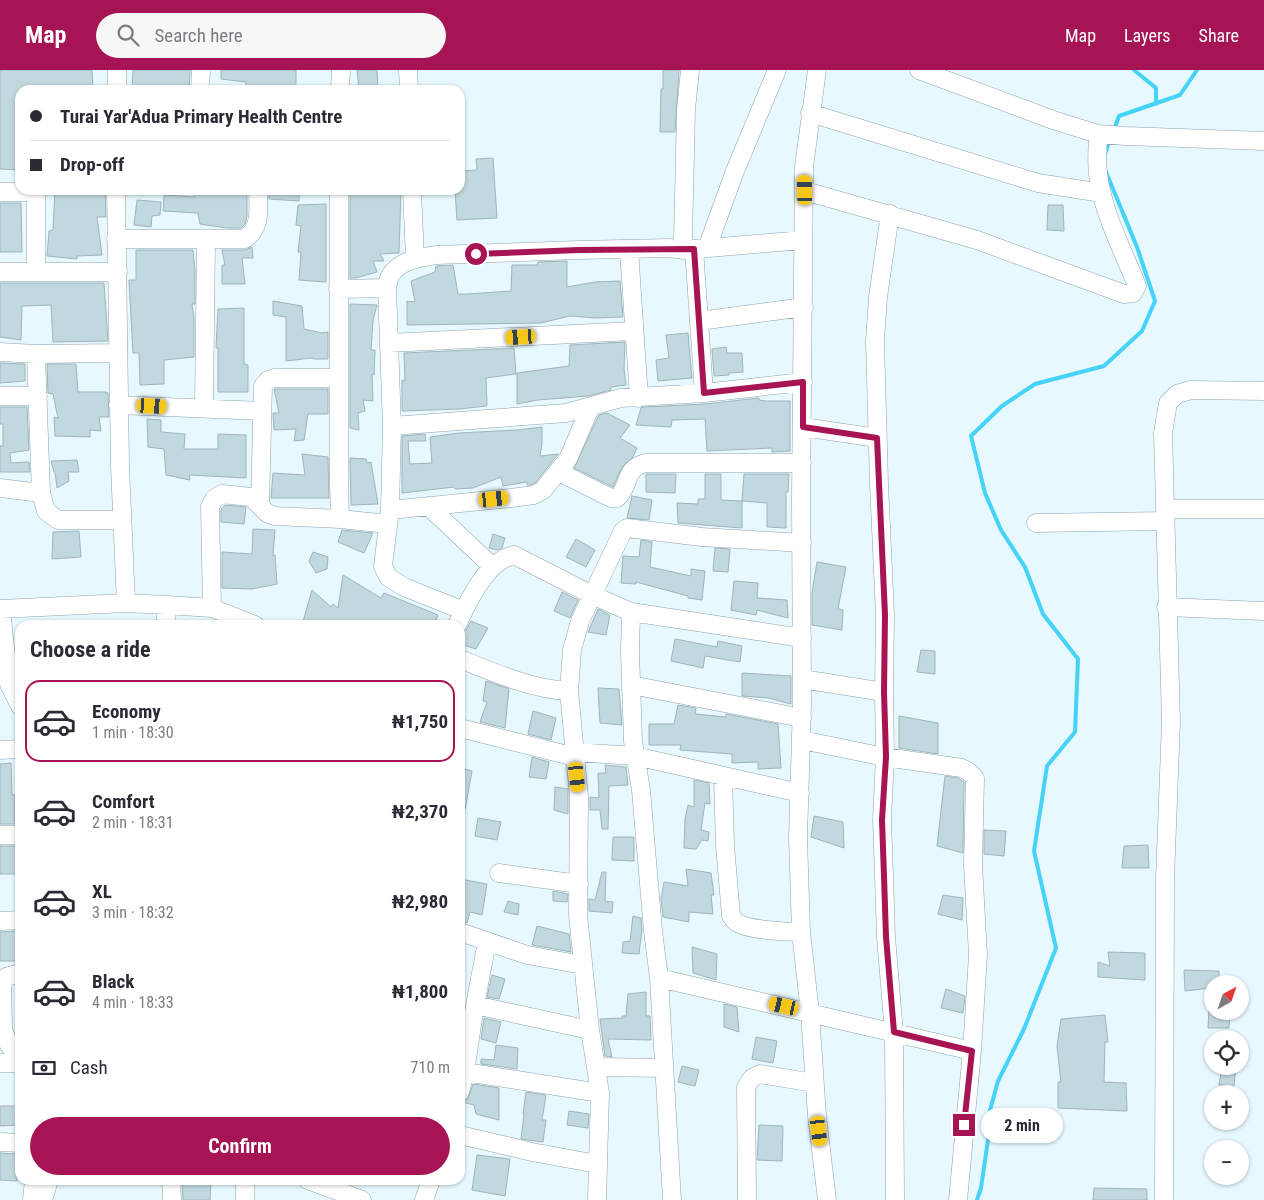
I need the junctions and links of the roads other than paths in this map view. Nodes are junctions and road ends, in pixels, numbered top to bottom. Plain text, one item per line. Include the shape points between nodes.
1 (117, 70) edge
2 (201, 70) edge
3 (341, 70) edge
4 (408, 70) edge
5 (690, 70) edge
6 (777, 70) edge
7 (817, 70) edge
8 (919, 70) edge
9 (117, 85) edge
10 (200, 85) edge
11 (340, 85) edge
12 (409, 85) edge
13 (810, 113) junction
14 (1103, 135) junction
15 (1264, 141) edge
16 (805, 190) junction
17 (0, 192) edge
18 (15, 192) edge
19 (1102, 193) junction
20 (37, 195) edge
21 (116, 195) edge
22 (258, 195) edge
23 (338, 195) edge
24 (412, 195) edge
25 (890, 214) junction
26 (116, 239) junction
27 (206, 239) junction
28 (803, 240) junction
29 (695, 249) junction
30 (629, 250) junction
31 (415, 258) junction
32 (36, 271) junction
33 (0, 272) edge
34 (118, 272) junction
35 (387, 288) junction
36 (338, 289) junction
37 (804, 307) junction
38 (699, 320) junction
39 (634, 331) junction
40 (389, 343) junction
41 (0, 352) edge
42 (117, 353) junction
43 (36, 354) junction
44 (339, 378) junction
45 (803, 382) junction
46 (1264, 391) edge
47 (704, 393) junction
48 (0, 396) edge
49 (38, 396) junction
50 (639, 398) junction
51 (118, 405) junction
52 (204, 408) junction
53 (590, 408) junction
54 (261, 411) junction
55 (392, 426) junction
56 (803, 427) junction
57 (877, 438) junction
58 (802, 463) junction
59 (559, 472) junction
60 (0, 488) edge
61 (41, 493) junction
62 (260, 505) junction
63 (428, 506) junction
64 (1264, 509) edge
65 (1165, 515) junction
66 (389, 517) junction
67 (340, 519) junction
68 (122, 520) junction
69 (1036, 523) dead end
70 (802, 543) junction
71 (493, 567) junction
72 (592, 595) junction
73 (126, 603) junction
74 (166, 605) junction
75 (1166, 607) junction
76 (212, 608) junction
77 (0, 609) edge
78 (1264, 611) edge
79 (631, 612) junction
80 (461, 618) edge
81 (166, 620) edge
82 (240, 620) edge
83 (802, 638) junction
84 (465, 660) edge
85 (802, 679) junction
86 (631, 685) junction
87 (569, 691) junction
88 (884, 692) junction
89 (15, 695) edge
90 (802, 718) junction
91 (465, 729) edge
92 (802, 740) junction
93 (15, 749) edge
94 (0, 750) edge
95 (575, 754) junction
96 (635, 756) junction
97 (886, 757) junction
98 (723, 776) junction
99 (800, 793) junction
100 (0, 835) edge
101 (15, 835) edge
102 (499, 873) dead end
103 (579, 884) junction
104 (0, 920) edge
105 (15, 920) edge
106 (801, 932) junction
107 (465, 934) edge
108 (487, 942) junction
109 (584, 965) junction
110 (15, 974) edge
111 (659, 978) junction
112 (475, 1004) junction
113 (810, 1013) junction
114 (466, 1025) edge
115 (590, 1030) junction
116 (894, 1032) junction
117 (465, 1040) edge
118 (972, 1051) junction
119 (15, 1054) edge
120 (0, 1062) edge
121 (15, 1062) edge
122 (596, 1068) junction
123 (664, 1068) junction
124 (465, 1083) edge
125 (814, 1083) junction
126 (600, 1093) junction
127 (465, 1136) edge
128 (0, 1142) edge
129 (15, 1143) edge
130 (597, 1164) junction
131 (34, 1185) edge
132 (48, 1185) edge
133 (171, 1185) edge
134 (245, 1185) edge
135 (429, 1185) edge
136 (319, 1186) edge
137 (32, 1200) edge
138 (43, 1200) edge
139 (172, 1200) edge
140 (245, 1200) edge
141 (362, 1200) edge
142 (424, 1200) edge
143 (597, 1200) edge
144 (672, 1200) edge
145 (747, 1200) edge
146 (827, 1200) edge
147 (895, 1200) edge
148 (958, 1200) edge
149 (1164, 1200) edge

1 - 9 street
2 - 10 street
3 - 11 street
4 - 12 street
5 - 29 street via 683,240
6 - 29 street via 735,171
7 - 13 street
8 - 14 street via 1053,120
13 - 16 street
13 - 19 street via 1038,183
14 - 15 street
14 - 19 street via 1098,173
16 - 25 street
16 - 28 street
17 - 18 street
19 - 25 street via 1137,286 1133,294 1008,250
20 - 32 street
21 - 26 street
22 - 27 street via 258,221 254,233 245,239
23 - 36 street
24 - 31 street
25 - 57 street via 875,341
26 - 27 street
26 - 34 street
27 - 52 street
28 - 29 street
28 - 37 street
29 - 30 street
29 - 38 street
30 - 31 street
30 - 39 street
31 - 35 street via 390,276
32 - 33 street
32 - 34 street
34 - 42 street
35 - 36 street
35 - 40 street
36 - 44 street
37 - 38 street
37 - 45 street
38 - 47 street
39 - 40 street
39 - 50 street
40 - 55 street
41 - 43 street
42 - 43 street
42 - 51 street
43 - 49 street
44 - 54 street via 268,380 263,386
44 - 67 street
45 - 47 street
45 - 56 street
46 - 65 street via 1191,390 1177,394 1168,403 1163,433
47 - 50 street
48 - 49 street
49 - 61 street
50 - 53 street via 621,398
51 - 52 street
51 - 68 street
52 - 54 street
53 - 55 street via 566,413
53 - 59 street
54 - 62 street
55 - 66 street
56 - 57 street
56 - 58 street
57 - 88 street via 885,615
58 - 59 street via 646,463 631,471 621,495 616,498
58 - 70 street
59 - 63 street via 534,495
60 - 61 street
61 - 68 street via 46,511 58,520
62 - 67 street via 275,516
62 - 76 street via 251,497 222,494 210,507
63 - 66 street
63 - 71 street
64 - 65 street
65 - 69 street
65 - 75 street
66 - 67 street
66 - 80 street via 383,566 388,577
68 - 73 street
70 - 72 street via 702,537 627,528
70 - 83 street
71 - 72 street via 514,555
71 - 80 street via 480,582
72 - 79 street
72 - 87 street via 572,650
73 - 74 street
73 - 77 street
74 - 76 street
74 - 81 street
75 - 78 street
75 - 149 street via 1170,722 1165,888
76 - 82 street
77 - 89 street via 9,684
79 - 83 street
79 - 86 street
83 - 85 street
84 - 87 street via 528,683
85 - 88 street
85 - 90 street
86 - 90 street
86 - 96 street
87 - 95 street
88 - 97 street
90 - 92 street
91 - 95 street
92 - 97 street
92 - 99 street
93 - 94 street
95 - 96 street
95 - 103 street via 579,797
96 - 98 street
96 - 111 street
97 - 116 street via 882,820 886,937
97 - 118 street via 962,768 975,778 973,865 978,955
98 - 99 street
98 - 106 street via 730,916 735,922 758,929
99 - 106 street
100 - 101 street
102 - 103 street
103 - 109 street via 578,916
104 - 105 street
106 - 113 street
107 - 108 street
108 - 109 street via 527,955
108 - 112 street
109 - 115 street
110 - 119 street via 6,977 2,983 3,1029
111 - 113 street
111 - 123 street
112 - 114 street
112 - 115 street
113 - 116 street
113 - 125 street
114 - 117 street
115 - 122 street
116 - 118 street
116 - 147 street
118 - 148 street
120 - 121 street
122 - 123 street
122 - 126 street
123 - 144 street
124 - 126 street
125 - 145 street via 760,1074 752,1078 746,1087
125 - 146 street
126 - 130 street
127 - 130 street
128 - 129 street
130 - 143 street
131 - 137 street
132 - 138 street
133 - 139 street
134 - 140 street
135 - 142 street
136 - 141 street

